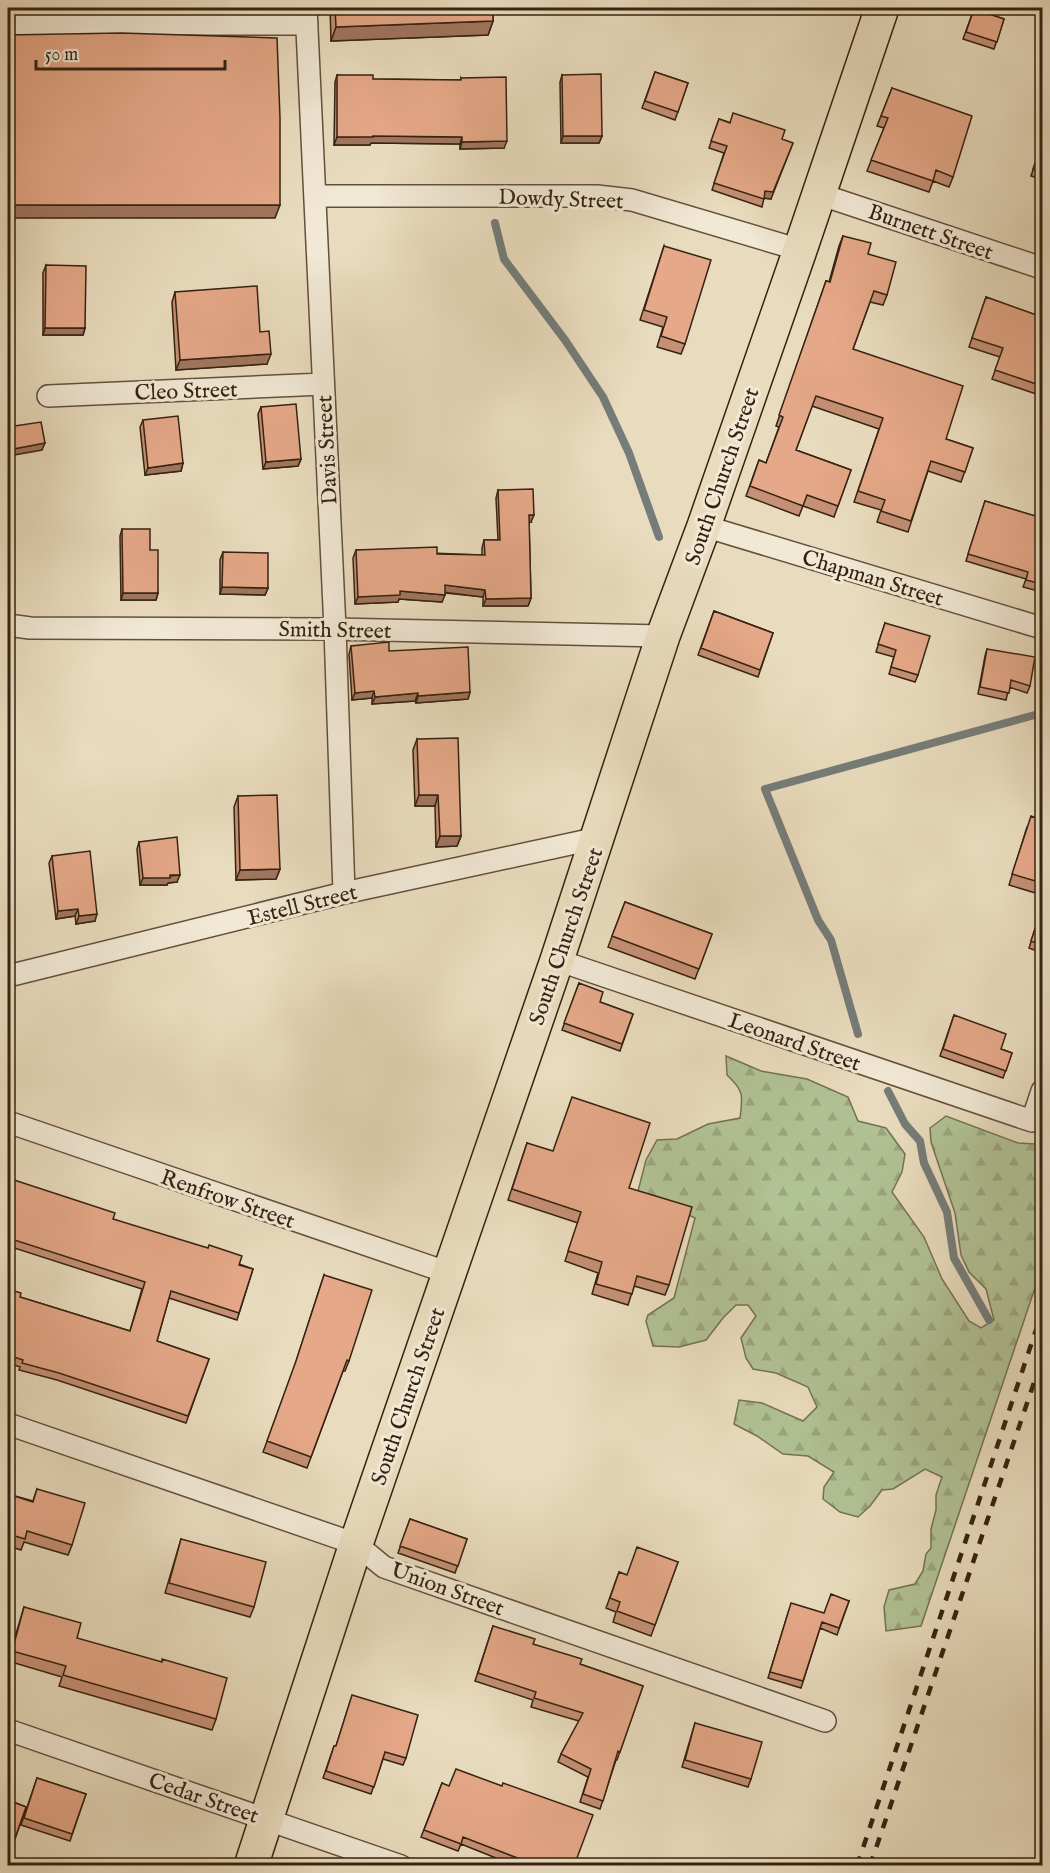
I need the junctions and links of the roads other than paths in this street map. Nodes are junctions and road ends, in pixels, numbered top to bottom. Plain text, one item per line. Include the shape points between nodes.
1 (882, 8) edge
2 (306, 16) edge
3 (8, 24) edge
4 (819, 194) junction
5 (316, 196) junction
6 (800, 250) junction
7 (1042, 268) edge
8 (323, 384) junction
9 (48, 396) dead end
10 (704, 526) junction
11 (8, 625) edge
12 (1042, 628) edge
13 (335, 629) junction
14 (663, 636) junction
15 (598, 838) junction
16 (344, 893) junction
17 (557, 960) junction
18 (8, 976) edge
19 (1042, 1091) edge
20 (8, 1122) edge
21 (449, 1273) junction
22 (8, 1424) edge
23 (356, 1544) junction
24 (825, 1721) dead end
25 (8, 1730) edge
26 (267, 1818) junction
27 (251, 1866) edge
28 (401, 1866) edge

1 - 4 main road, South Church Street
2 - 3 street
2 - 5 street, Davis Street
4 - 6 main road, South Church Street
4 - 7 street, Burnett Street
5 - 6 street, Dowdy Street via 597,196 632,200
5 - 8 street, Davis Street
6 - 10 main road, South Church Street
8 - 9 street, Cleo Street
8 - 13 street, Davis Street
10 - 12 street, Chapman Street
10 - 14 main road, South Church Street
11 - 13 street, Smith Street
13 - 14 street, Smith Street
13 - 16 street, Davis Street
14 - 15 main road, South Church Street
15 - 16 street, Estell Street
15 - 17 main road, South Church Street
16 - 18 street, Estell Street
17 - 19 street, Leonard Street via 1032,1121
17 - 21 main road, South Church Street
20 - 21 street, Renfrow Street
21 - 23 main road, South Church Street
22 - 23 street, Union Street
23 - 24 street, Union Street via 384,1567
23 - 26 main road, South Church Street
25 - 26 street, Cedar Street
26 - 27 main road, South Church Street
26 - 28 street, Cedar Street

